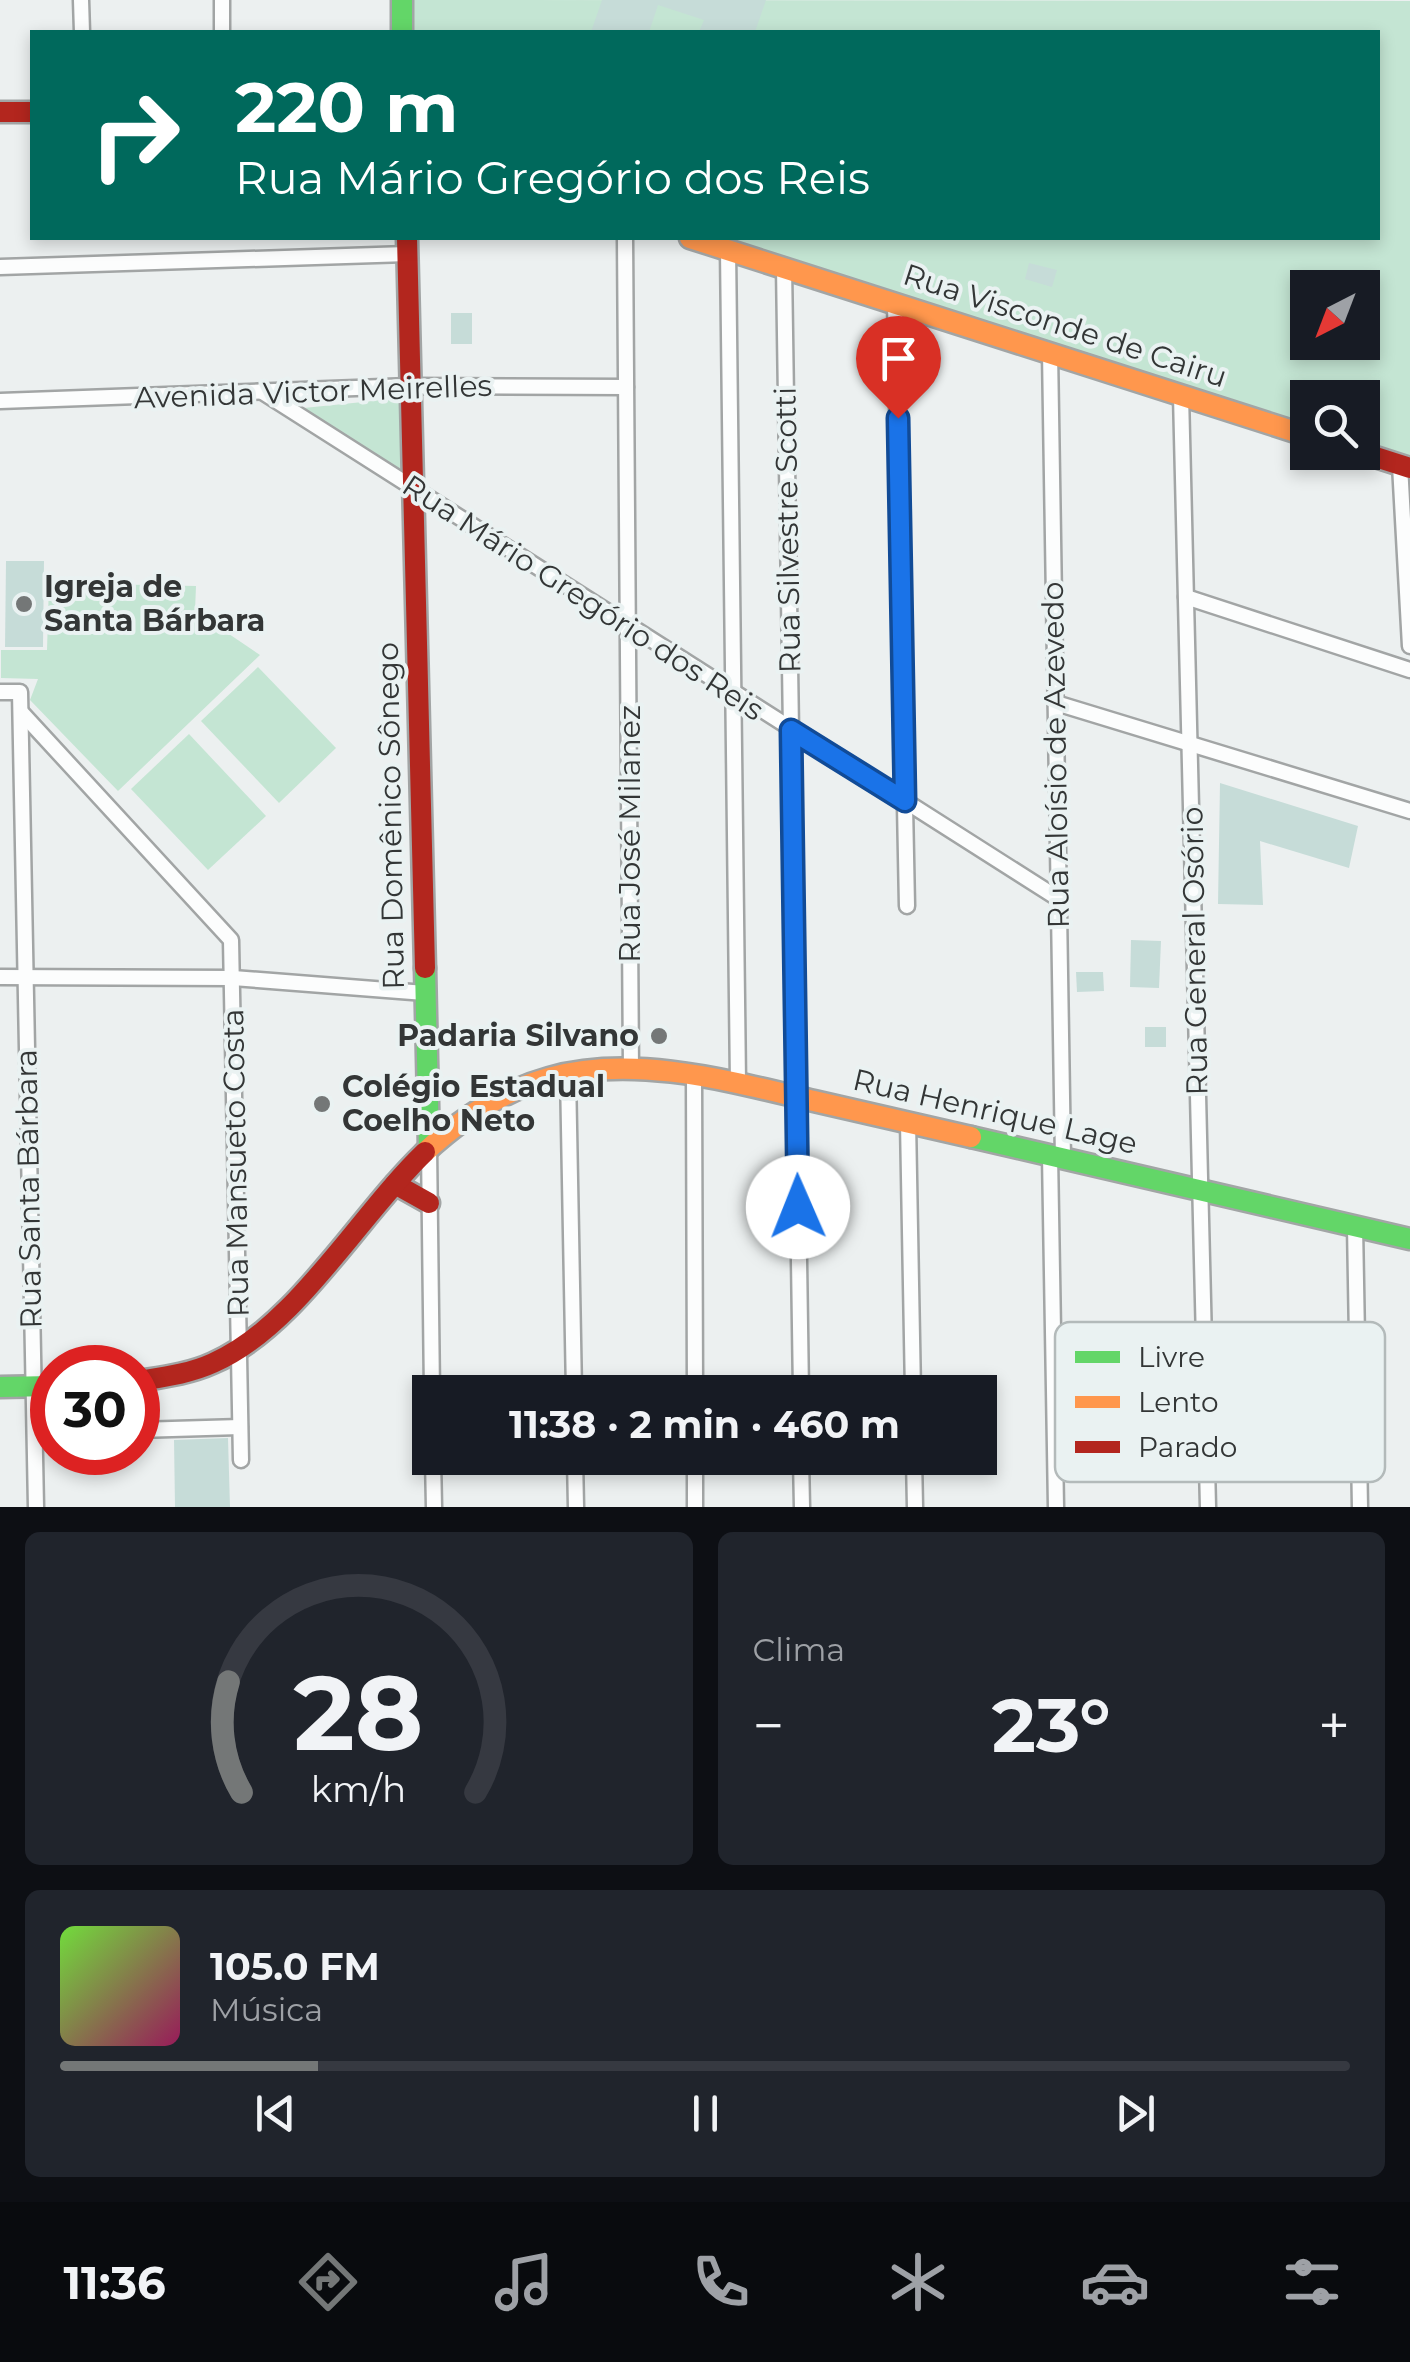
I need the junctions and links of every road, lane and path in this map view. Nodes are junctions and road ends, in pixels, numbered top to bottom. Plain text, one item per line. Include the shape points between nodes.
1 (81, 0) edge
2 (222, 0) edge
3 (402, 0) edge
4 (82, 30) edge
5 (222, 30) edge
6 (402, 30) edge
7 (0, 112) edge
8 (30, 112) edge
9 (625, 240) edge
10 (696, 240) edge
11 (407, 246) edge
12 (728, 250) junction
13 (0, 267) edge
14 (784, 268) junction
15 (895, 303) junction
16 (1050, 352) junction
17 (410, 386) junction
18 (626, 388) junction
19 (261, 392) junction
20 (1181, 395) junction
21 (0, 401) edge
22 (1290, 430) edge
23 (1380, 459) edge
24 (1405, 467) edge
25 (413, 489) junction
26 (1186, 597) junction
27 (628, 626) junction
28 (1410, 646) edge
29 (1410, 670) edge
30 (0, 692) edge
31 (734, 692) junction
32 (1056, 702) junction
33 (20, 712) junction
34 (791, 730) junction
35 (1190, 744) junction
36 (905, 801) junction
37 (1410, 811) edge
38 (1059, 899) junction
39 (907, 906) dead end
40 (0, 978) edge
41 (25, 978) junction
42 (233, 978) junction
43 (425, 992) junction
44 (631, 1070) junction
45 (568, 1074) junction
46 (694, 1076) junction
47 (738, 1083) junction
48 (796, 1096) junction
49 (908, 1122) junction
50 (429, 1148) junction
51 (1056, 1157) junction
52 (395, 1184) junction
53 (1200, 1190) junction
54 (429, 1204) junction
55 (1355, 1226) junction
56 (1410, 1239) edge
57 (1056, 1322) edge
58 (1203, 1322) edge
59 (1357, 1322) edge
60 (41, 1345) edge
61 (239, 1349) junction
62 (432, 1375) edge
63 (574, 1375) edge
64 (695, 1375) edge
65 (800, 1375) edge
66 (913, 1375) edge
67 (160, 1377) edge
68 (30, 1387) edge
69 (0, 1388) edge
70 (240, 1427) junction
71 (160, 1429) edge
72 (241, 1460) dead end
73 (35, 1475) edge
74 (433, 1475) edge
75 (575, 1475) edge
76 (695, 1475) edge
77 (802, 1475) edge
78 (914, 1475) edge
79 (1207, 1482) edge
80 (1360, 1482) edge
81 (36, 1507) edge
82 (434, 1507) edge
83 (576, 1507) edge
84 (695, 1507) edge
85 (802, 1507) edge
86 (915, 1507) edge
87 (1208, 1507) edge
88 (1360, 1507) edge

1 - 4 street
2 - 5 street
3 - 6 street
7 - 8 street
9 - 18 street, Rua José Milanez
10 - 12 street, Rua Visconde de Cairu
11 - 13 street
11 - 17 street, Rua Domênico Sônego
12 - 14 street, Rua Visconde de Cairu
12 - 31 street
14 - 15 street, Rua Visconde de Cairu
14 - 34 street, Rua Silvestre Scotti
15 - 16 street, Rua Visconde de Cairu
15 - 36 street
16 - 20 street, Rua Visconde de Cairu
16 - 32 street, Rua Aloísio de Azevedo
17 - 18 street, Avenida Victor Meirelles
17 - 19 street, Avenida Victor Meirelles
17 - 25 street, Rua Domênico Sônego
18 - 27 street, Rua José Milanez
19 - 21 street, Avenida Victor Meirelles
19 - 25 street, Rua Mário Gregório dos Reis
20 - 22 street, Rua Visconde de Cairu
20 - 26 street, Rua General Osório
23 - 24 street
24 - 28 street
25 - 27 street, Rua Mário Gregório dos Reis
25 - 43 street, Rua Domênico Sônego
26 - 29 street
26 - 35 street, Rua General Osório
27 - 31 street, Rua Mário Gregório dos Reis
27 - 44 street, Rua José Milanez
30 - 33 street, Rua Santa Bárbara via 20,692
31 - 34 street, Rua Mário Gregório dos Reis
31 - 47 street
32 - 35 street
32 - 38 street, Rua Aloísio de Azevedo
33 - 41 street, Rua Santa Bárbara
33 - 42 street, Rua Mansueto Costa via 231,940
34 - 36 street, Rua Mário Gregório dos Reis
34 - 48 street, Rua Silvestre Scotti
35 - 37 street
35 - 53 street, Rua General Osório
36 - 38 street, Rua Mário Gregório dos Reis
36 - 39 street
38 - 51 street, Rua Aloísio de Azevedo
40 - 41 street
41 - 42 street
41 - 60 street, Rua Santa Bárbara
42 - 43 street
42 - 61 street, Rua Mansueto Costa
43 - 50 street, Rua Domênico Sônego
44 - 45 street, Rua Henrique Lage
44 - 46 street, Rua Henrique Lage
45 - 50 street, Rua Henrique Lage via 491,1102
45 - 63 street
46 - 47 street, Rua Henrique Lage
46 - 64 street
47 - 48 street, Rua Henrique Lage
48 - 49 street, Rua Henrique Lage
48 - 65 street, Rua Silvestre Scotti
49 - 51 street, Rua Henrique Lage
49 - 66 street
50 - 52 street, Rua Henrique Lage
50 - 54 street, Rua Domênico Sônego
51 - 53 street, Rua Henrique Lage
51 - 57 street, Rua Aloísio de Azevedo
52 - 54 street
52 - 61 street, Rua Henrique Lage via 293,1302
53 - 55 street, Rua Henrique Lage
53 - 58 street, Rua General Osório
54 - 62 street, Rua Domênico Sônego
55 - 56 street, Rua Henrique Lage
55 - 59 street
61 - 67 street, Rua Henrique Lage
61 - 70 street, Rua Mansueto Costa
68 - 69 street
70 - 71 street
70 - 72 street, Rua Mansueto Costa
73 - 81 street, Rua Santa Bárbara
74 - 82 street
75 - 83 street
76 - 84 street
77 - 85 street
78 - 86 street
79 - 87 street, Rua General Osório
80 - 88 street

